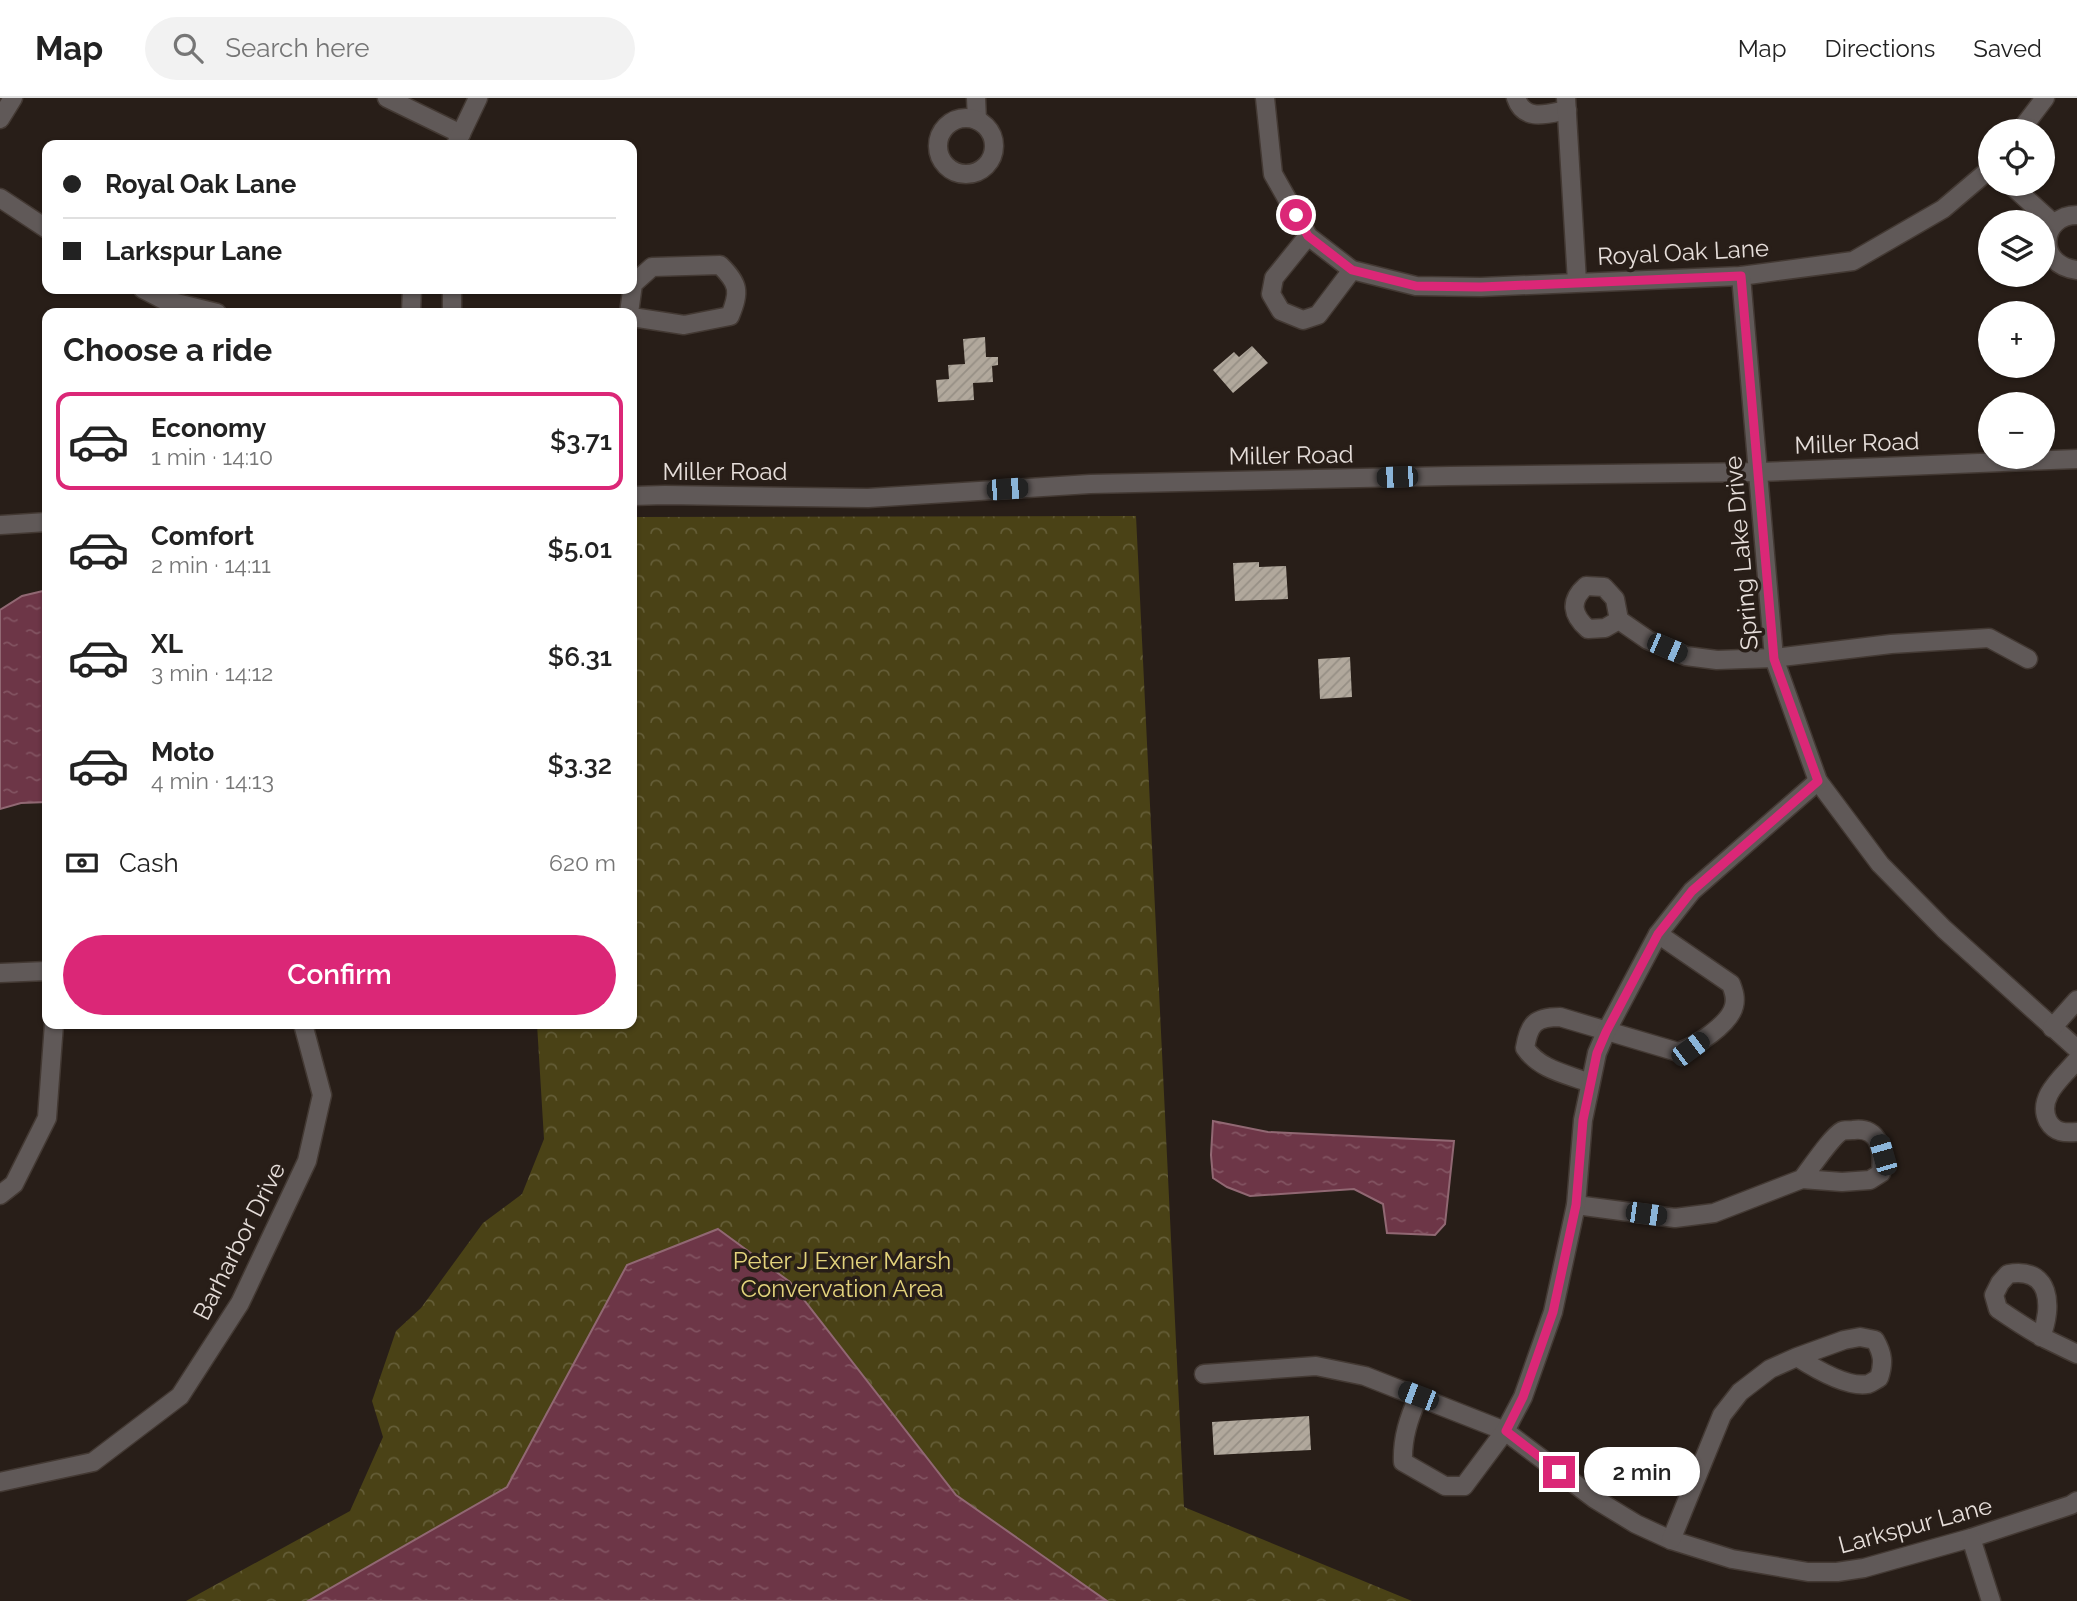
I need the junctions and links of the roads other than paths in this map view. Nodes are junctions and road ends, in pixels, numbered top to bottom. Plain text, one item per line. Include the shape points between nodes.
1 (13, 98) edge
2 (387, 98) edge
3 (478, 98) edge
4 (976, 98) edge
5 (1265, 98) edge
6 (1516, 98) edge
7 (2045, 98) edge
8 (1566, 104) edge
9 (0, 119) edge
10 (2029, 119) edge
11 (977, 120) dead end
12 (458, 140) edge
13 (1978, 179) edge
14 (2023, 196) edge
15 (0, 198) edge
16 (2039, 210) edge
17 (2077, 215) edge
18 (2055, 223) edge
19 (42, 226) edge
20 (1308, 236) junction
21 (2055, 261) edge
22 (1352, 270) junction
23 (2077, 270) edge
24 (1741, 276) junction
25 (637, 280) edge
26 (1577, 282) junction
27 (154, 294) edge
28 (198, 308) edge
29 (637, 316) edge
30 (2077, 459) edge
31 (1759, 472) junction
32 (637, 496) edge
33 (42, 523) edge
34 (0, 524) edge
35 (1619, 620) dead end
36 (1774, 659) junction
37 (2028, 659) dead end
38 (1818, 781) junction
39 (1658, 934) junction
40 (42, 971) edge
41 (0, 974) edge
42 (2077, 1000) edge
43 (2052, 1028) junction
44 (54, 1029) edge
45 (304, 1029) edge
46 (1606, 1032) junction
47 (2077, 1049) edge
48 (2077, 1060) edge
49 (1590, 1083) junction
50 (2077, 1132) edge
51 (1802, 1179) dead end
52 (0, 1195) edge
53 (1576, 1205) junction
54 (2041, 1337) dead end
55 (2077, 1354) edge
56 (1797, 1357) dead end
57 (1204, 1374) dead end
58 (1418, 1396) junction
59 (1506, 1431) junction
60 (0, 1482) edge
61 (2077, 1501) edge
62 (1970, 1538) junction
63 (1671, 1540) junction
64 (1991, 1601) edge

1 - 9 street
2 - 12 street
3 - 12 street
4 - 11 street
5 - 20 street, Royal Oak Lane via 1273,174
6 - 8 street via 1526,113 1550,114
7 - 10 street
8 - 26 street
13 - 24 street, Royal Oak Lane via 1943,209 1853,261
14 - 16 street
15 - 19 street
17 - 18 street
20 - 22 street, Royal Oak Lane
20 - 22 street via 1274,278 1271,294 1281,311 1303,320 1318,315
21 - 23 street
22 - 26 street, Royal Oak Lane via 1416,286
24 - 26 street, Royal Oak Lane
24 - 31 street, Spring Lake Drive
25 - 29 street via 652,267 720,265 733,278 738,298 730,316 684,325
27 - 28 street
30 - 31 street, Miller Road
31 - 32 street, Miller Road via 1090,484 868,498
31 - 36 street, Spring Lake Drive
33 - 34 street
35 - 36 street via 1686,656
36 - 37 street via 1891,644 1989,638
36 - 38 street, Spring Lake Drive
38 - 39 street via 1692,891
38 - 43 street, Spring Lake Drive via 1880,864
39 - 46 street
39 - 46 street via 1731,984 1735,996 1730,1018 1690,1049 1678,1052
40 - 41 street
42 - 43 street
43 - 47 street, Spring Lake Drive
44 - 52 street via 47,1118 14,1184
45 - 60 street, Barharbor Drive via 321,1095 307,1161 240,1303 180,1396 93,1462
46 - 49 street
46 - 49 street via 1546,1017 1528,1032 1525,1048 1533,1059
48 - 50 street via 2044,1105 2051,1126 2061,1132
49 - 53 street
51 - 53 street via 1714,1213 1675,1218
53 - 59 street via 1553,1312
54 - 55 street
56 - 63 street via 1770,1369 1740,1392 1722,1415
57 - 58 street, Larkspur Lane via 1316,1366 1365,1376
58 - 59 street, Larkspur Lane
58 - 59 street via 1402,1445 1403,1462 1445,1486 1464,1486
59 - 63 street, Larkspur Lane via 1595,1499
61 - 62 street, Larkspur Lane
62 - 63 street, Larkspur Lane via 1837,1572 1808,1572 1732,1559
62 - 64 street

